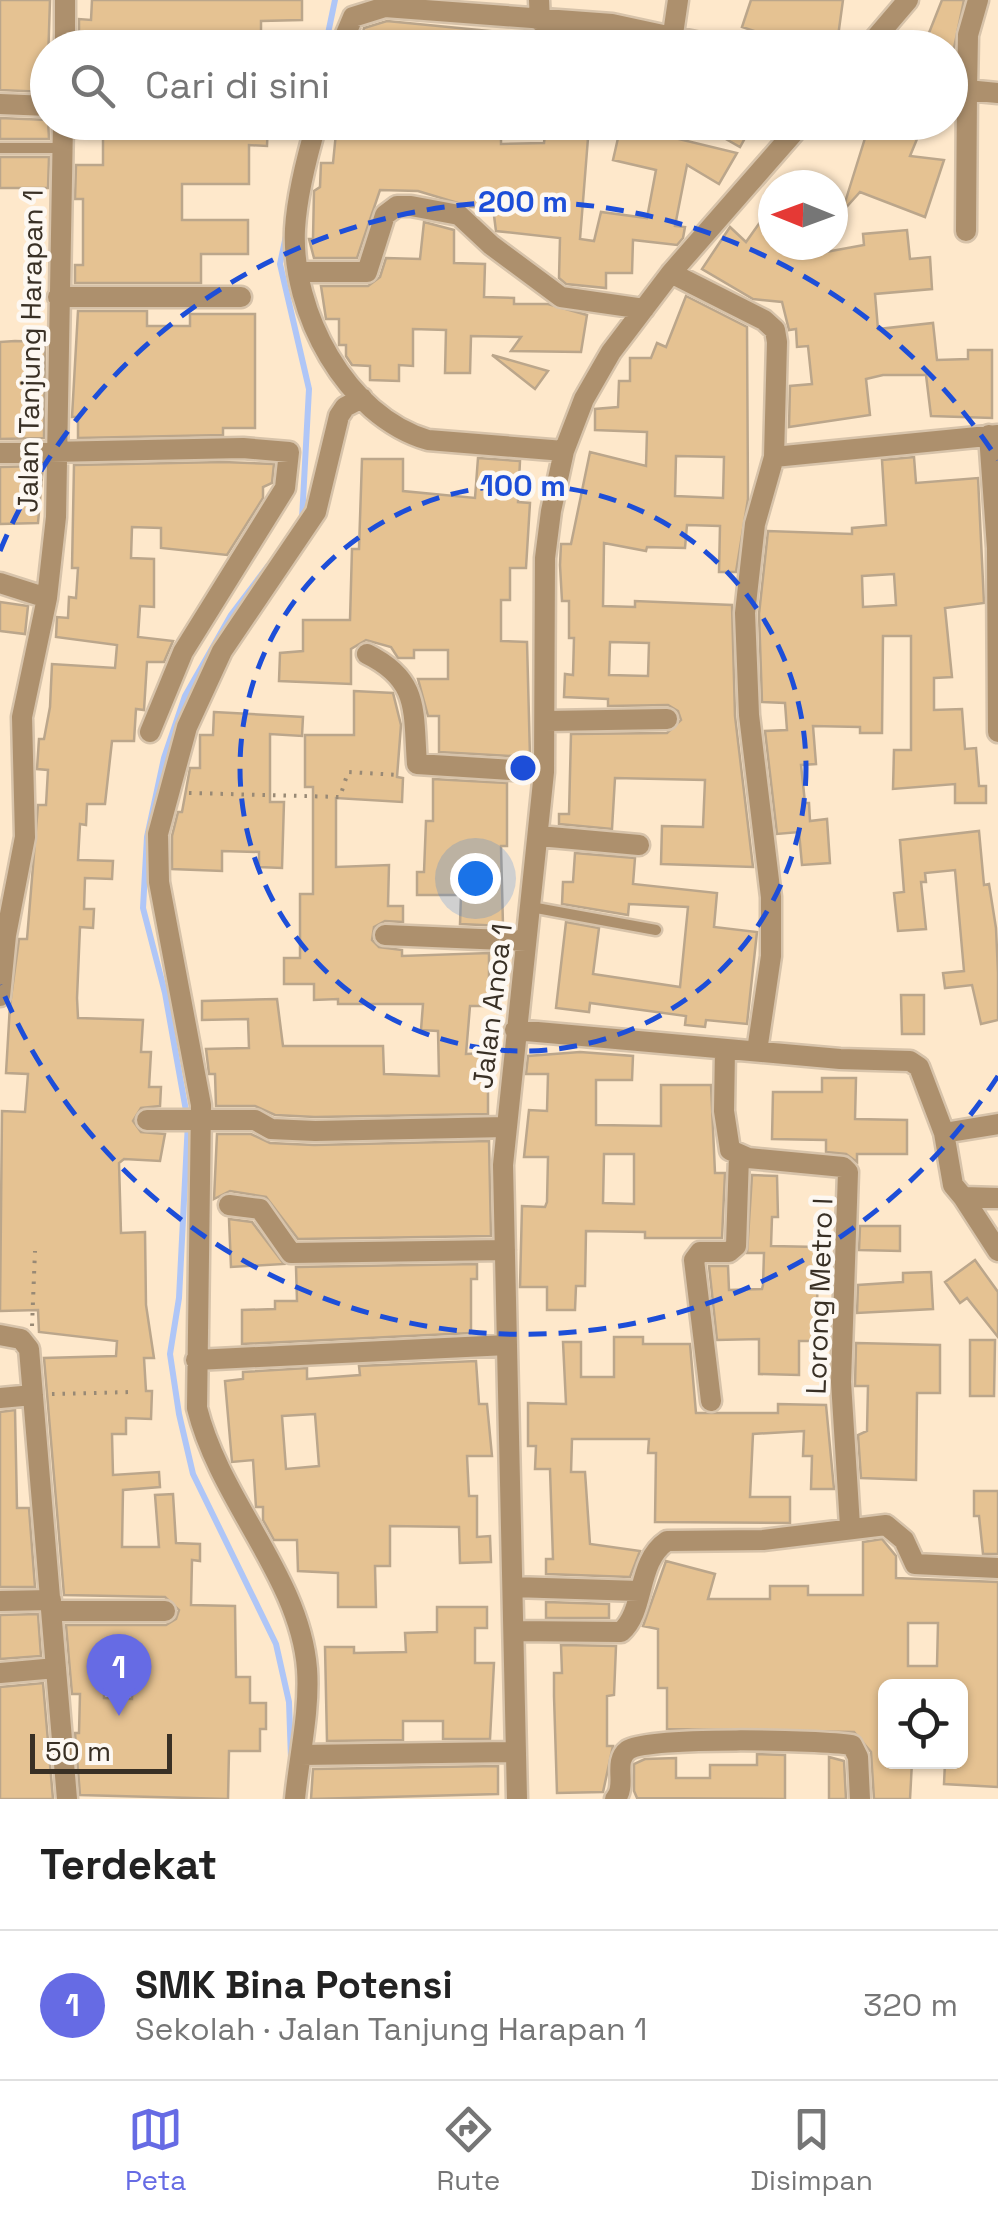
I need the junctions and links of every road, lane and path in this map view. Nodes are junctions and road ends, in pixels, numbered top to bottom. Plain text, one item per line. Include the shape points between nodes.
1 (65, 0) edge
2 (678, 0) edge
3 (908, 0) edge
4 (978, 0) edge
5 (989, 0) edge
6 (998, 1) edge
7 (540, 10) edge
8 (66, 30) edge
9 (348, 30) edge
10 (649, 30) edge
11 (674, 30) edge
12 (883, 30) edge
13 (968, 35) edge
14 (968, 90) edge
15 (998, 93) edge
16 (0, 104) edge
17 (30, 105) edge
18 (61, 140) edge
19 (314, 140) edge
20 (787, 140) edge
21 (967, 140) edge
22 (0, 148) edge
23 (60, 148) junction
24 (966, 231) dead end
25 (299, 272) junction
26 (671, 274) junction
27 (58, 297) junction
28 (241, 298) dead end
29 (644, 309) junction
30 (362, 398) junction
31 (993, 435) edge
32 (58, 449) junction
33 (564, 451) junction
34 (0, 452) edge
35 (774, 457) junction
36 (0, 583) edge
37 (47, 598) junction
38 (367, 654) dead end
39 (997, 695) edge
40 (547, 720) junction
41 (667, 720) dead end
42 (150, 732) dead end
43 (998, 732) edge
44 (417, 764) junction
45 (544, 772) junction
46 (167, 793) junction
47 (539, 836) junction
48 (639, 845) dead end
49 (531, 907) junction
50 (656, 930) dead end
51 (3, 934) edge
52 (385, 935) dead end
53 (526, 941) junction
54 (0, 996) edge
55 (514, 1030) junction
56 (725, 1049) junction
57 (757, 1052) junction
58 (157, 1119) dead end
59 (197, 1119) junction
60 (998, 1124) edge
61 (506, 1127) junction
62 (944, 1133) junction
63 (739, 1156) junction
64 (963, 1197) junction
65 (998, 1198) edge
66 (230, 1206) dead end
67 (504, 1250) junction
68 (35, 1251) dead end
69 (998, 1251) edge
70 (0, 1335) edge
71 (27, 1345) junction
72 (507, 1345) junction
73 (196, 1360) junction
74 (132, 1392) dead end
75 (34, 1395) junction
76 (0, 1398) edge
77 (712, 1401) dead end
78 (850, 1526) junction
79 (998, 1568) edge
80 (513, 1588) junction
81 (639, 1591) junction
82 (0, 1601) edge
83 (52, 1605) junction
84 (165, 1611) dead end
85 (514, 1631) junction
86 (56, 1668) junction
87 (0, 1673) edge
88 (515, 1752) junction
89 (300, 1755) junction
90 (67, 1799) edge
91 (295, 1799) edge
92 (517, 1799) edge
93 (615, 1799) edge
94 (860, 1799) edge

1 - 8 street
2 - 11 street
3 - 12 street
4 - 13 street
5 - 6 street
7 - 9 street via 374,8 353,17
7 - 10 street
14 - 15 street
16 - 17 street
18 - 23 street, Jalan Tanjung Harapan 1
19 - 25 street via 295,231
20 - 26 street, Jalan Anoa 1
21 - 24 street
22 - 23 lane
23 - 27 street, Jalan Tanjung Harapan 1
25 - 29 street via 367,272 385,214 411,206 459,214 561,298
25 - 30 street via 323,345
26 - 29 street, Jalan Anoa 1
26 - 35 street via 775,330
27 - 28 street
27 - 32 street, Jalan Tanjung Harapan 1
29 - 33 street, Jalan Anoa 1 via 584,399
30 - 33 street via 388,423 428,440
30 - 46 street via 339,416 312,522 222,651
31 - 35 street
31 - 39 street
32 - 34 street
32 - 37 street, Jalan Tanjung Harapan 1
32 - 42 street via 242,448 290,455 285,488 183,652
33 - 40 street, Jalan Anoa 1 via 545,558
35 - 57 street via 755,524 745,613 749,715 771,898 771,956
36 - 37 street
37 - 51 street, Jalan Tanjung Harapan 1 via 22,717 26,827
38 - 44 street via 392,667 409,691
39 - 43 street
40 - 41 street
40 - 45 street, Jalan Anoa 1
44 - 45 street
44 - 46 path via 398,776 348,772 340,797
45 - 47 street, Jalan Anoa 1
46 - 59 street via 158,882 199,1095
47 - 48 street
47 - 49 street, Jalan Anoa 1
49 - 50 lane
49 - 53 street, Jalan Anoa 1
51 - 54 street, Jalan Tanjung Harapan 1
52 - 53 street
53 - 55 street, Jalan Anoa 1
55 - 56 street
55 - 61 street, Jalan Anoa 1
56 - 57 street
56 - 63 street via 727,1137
57 - 62 street via 916,1062
58 - 59 street
59 - 61 street via 315,1131
59 - 73 street
60 - 62 street
61 - 67 street, Jalan Anoa 1
62 - 64 street via 954,1185
63 - 77 street via 736,1246 700,1252 694,1260
63 - 78 street, Lorong Metro I via 848,1172 841,1382
64 - 65 street
64 - 69 street
66 - 67 street via 260,1210 292,1253
67 - 72 street, Jalan Anoa 1
68 - 71 path
70 - 71 street
71 - 75 street
72 - 73 street
72 - 80 street, Jalan Anoa 1
73 - 89 street via 206,1442 237,1509 278,1572 302,1647 307,1674
74 - 75 path
75 - 76 street
75 - 83 street
78 - 79 street via 892,1528 914,1564
78 - 81 street via 762,1540 667,1541
80 - 81 street
80 - 85 street, Jalan Anoa 1
81 - 85 street via 621,1632
82 - 83 street
83 - 84 street
83 - 86 street
85 - 88 street, Jalan Anoa 1
86 - 87 street
86 - 90 street
88 - 89 street
88 - 92 street, Jalan Anoa 1
89 - 91 street
93 - 94 street via 626,1752 708,1742 852,1745

